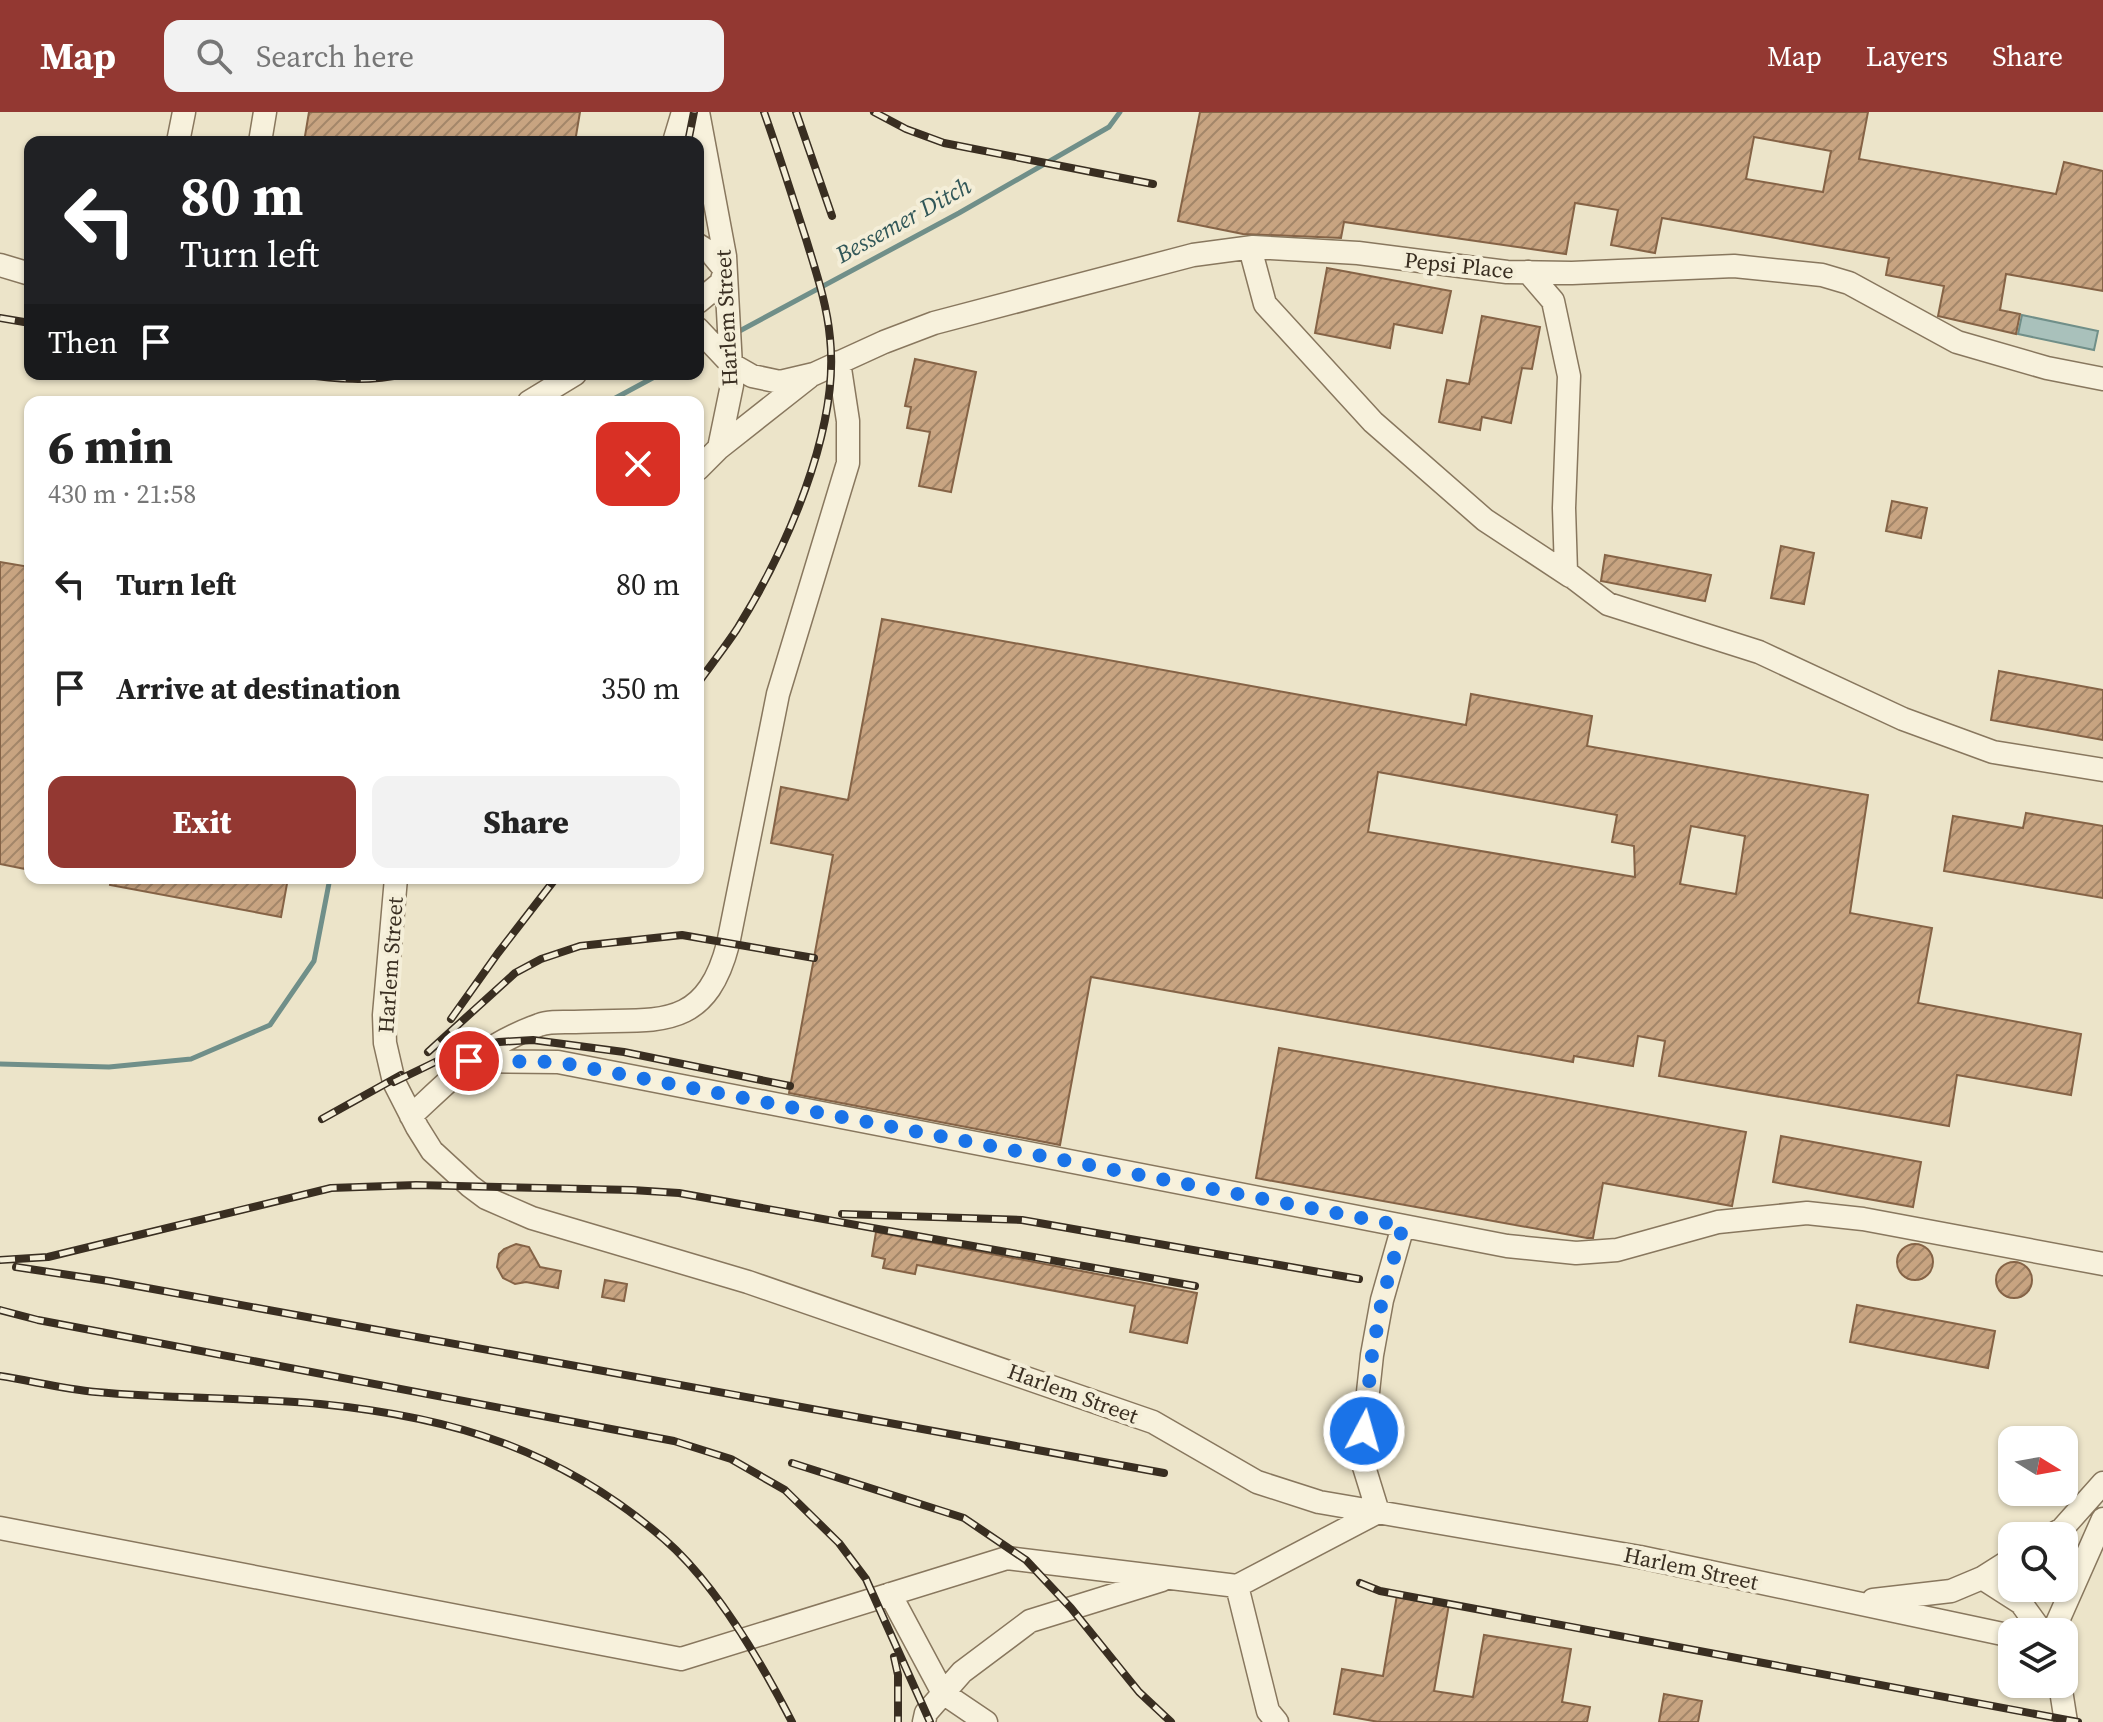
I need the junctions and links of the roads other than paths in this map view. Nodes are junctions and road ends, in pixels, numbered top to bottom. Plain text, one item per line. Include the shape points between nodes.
1 (184, 112) edge
2 (265, 112) edge
3 (683, 112) edge
4 (698, 112) edge
5 (179, 136) edge
6 (261, 136) edge
7 (676, 136) edge
8 (700, 136) edge
9 (706, 186) edge
10 (1250, 248) junction
11 (704, 249) edge
12 (0, 265) edge
13 (725, 270) junction
14 (24, 272) edge
15 (1528, 272) junction
16 (704, 297) edge
17 (704, 335) edge
18 (839, 362) junction
19 (731, 364) junction
20 (814, 374) junction
21 (2103, 379) edge
22 (565, 380) edge
23 (539, 396) edge
24 (719, 448) junction
25 (704, 463) edge
26 (1570, 576) junction
27 (2103, 770) edge
28 (395, 884) edge
29 (469, 1061) junction
30 (411, 1116) junction
31 (1403, 1226) junction
32 (2103, 1264) edge
33 (2103, 1483) edge
34 (2103, 1511) edge
35 (1378, 1512) junction
36 (2103, 1519) edge
37 (2066, 1522) edge
38 (2078, 1522) edge
39 (0, 1528) edge
40 (1998, 1568) edge
41 (1169, 1578) junction
42 (1982, 1578) junction
43 (1237, 1586) junction
44 (890, 1594) junction
45 (1856, 1602) junction
46 (2032, 1618) edge
47 (2059, 1618) edge
48 (1998, 1633) edge
49 (943, 1693) junction
50 (2062, 1698) edge
51 (924, 1722) edge
52 (986, 1722) edge
53 (1277, 1722) edge
54 (2066, 1722) edge

1 - 5 lane
2 - 6 lane
3 - 7 lane
4 - 8 lane, Harlem Street
9 - 13 lane, Harlem Street
10 - 15 lane, Pepsi Place via 1358,253
10 - 18 lane, Pepsi Place via 1193,255 934,323
10 - 26 lane via 1265,304 1373,422 1485,520
11 - 13 lane
12 - 14 lane
13 - 16 lane via 721,283
13 - 19 lane, Harlem Street
15 - 21 lane, Pepsi Place via 1734,266 1822,275 1849,283 1957,342
15 - 26 lane via 1553,301 1569,376 1564,508
17 - 19 lane
18 - 20 lane, Pepsi Place
18 - 29 lane via 848,463 778,694 724,963 711,988 687,1012 651,1021 542,1024
19 - 20 lane via 752,376 780,382
19 - 24 lane, Harlem Street
20 - 24 lane
22 - 23 lane
24 - 25 lane
26 - 27 lane via 1608,604 1759,652 1948,736 1993,752
28 - 30 lane, Harlem Street via 385,1043 394,1082
29 - 30 lane
29 - 31 lane via 558,1062
30 - 35 lane, Harlem Street via 432,1151 470,1186 532,1218 748,1282 1000,1367 1153,1422 1268,1486
31 - 32 lane via 1576,1253 1617,1250 1718,1222 1807,1213
31 - 35 lane via 1379,1314 1361,1457
33 - 37 lane
34 - 38 lane
35 - 43 lane
35 - 45 lane, Harlem Street via 1640,1557
36 - 47 lane
39 - 44 lane via 681,1659
40 - 42 lane
41 - 43 lane
41 - 44 lane via 1007,1558
41 - 49 lane via 1030,1621 962,1672
42 - 45 lane via 1951,1591
42 - 46 lane via 2021,1603
43 - 53 lane via 1268,1711
44 - 49 lane
45 - 48 lane, Harlem Street
49 - 51 lane
49 - 52 lane
50 - 54 lane

